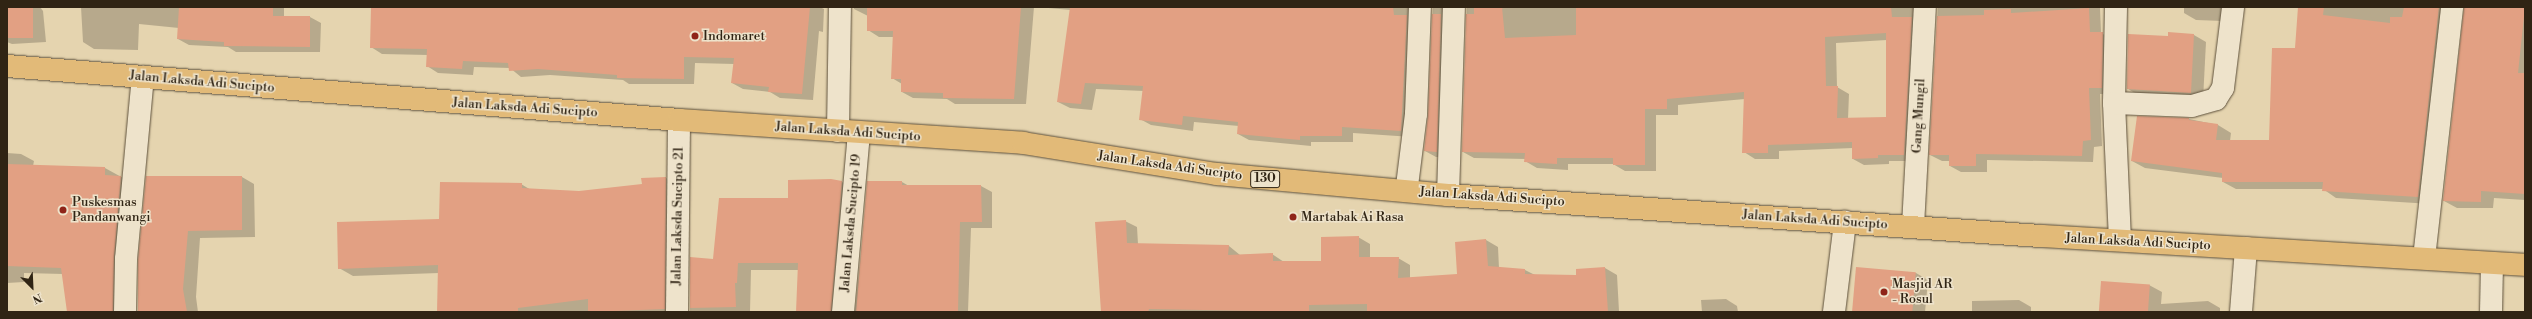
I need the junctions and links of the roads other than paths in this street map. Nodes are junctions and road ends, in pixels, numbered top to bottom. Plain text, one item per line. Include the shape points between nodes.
1 (840, 7) edge
2 (1420, 7) edge
3 (1454, 7) edge
4 (1925, 7) edge
5 (2116, 7) edge
6 (2452, 7) edge
7 (2233, 8) edge
8 (7, 66) edge
9 (143, 77) junction
10 (2114, 103) junction
11 (679, 120) junction
12 (838, 132) junction
13 (859, 133) junction
14 (1407, 186) dead end
15 (1448, 195) junction
16 (1845, 222) junction
17 (1913, 226) junction
18 (2120, 240) junction
19 (2246, 248) junction
20 (2424, 258) junction
21 (2492, 264) junction
22 (2525, 265) edge
23 (125, 312) edge
24 (677, 312) edge
25 (843, 312) edge
26 (1834, 312) edge
27 (2241, 312) edge
28 (2490, 312) edge

1 - 12 street
2 - 14 street via 1416,114
3 - 15 street
4 - 17 street, Gang Mungil
5 - 10 street
6 - 20 street
7 - 10 street via 2223,88 2216,99 2192,106
8 - 9 main road, Jalan Laksda Adi Sucipto / 130
9 - 11 main road, Jalan Laksda Adi Sucipto / 130
9 - 23 street via 126,259
10 - 18 street
11 - 12 main road, Jalan Laksda Adi Sucipto / 130
11 - 24 street, Jalan Laksda Sucipto 21
12 - 13 main road, Jalan Laksda Adi Sucipto / 130
13 - 15 main road, Jalan Laksda Adi Sucipto / 130 via 1023,144 1217,174
13 - 25 street, Jalan Laksda Sucipto 19
15 - 16 main road, Jalan Laksda Adi Sucipto / 130
16 - 17 main road, Jalan Laksda Adi Sucipto / 130
16 - 26 street
17 - 18 main road, Jalan Laksda Adi Sucipto / 130
18 - 19 main road, Jalan Laksda Adi Sucipto / 130
19 - 20 main road, Jalan Laksda Adi Sucipto / 130
19 - 27 street
20 - 21 main road, Jalan Laksda Adi Sucipto / 130
21 - 22 main road, Jalan Laksda Adi Sucipto / 130
21 - 28 street

